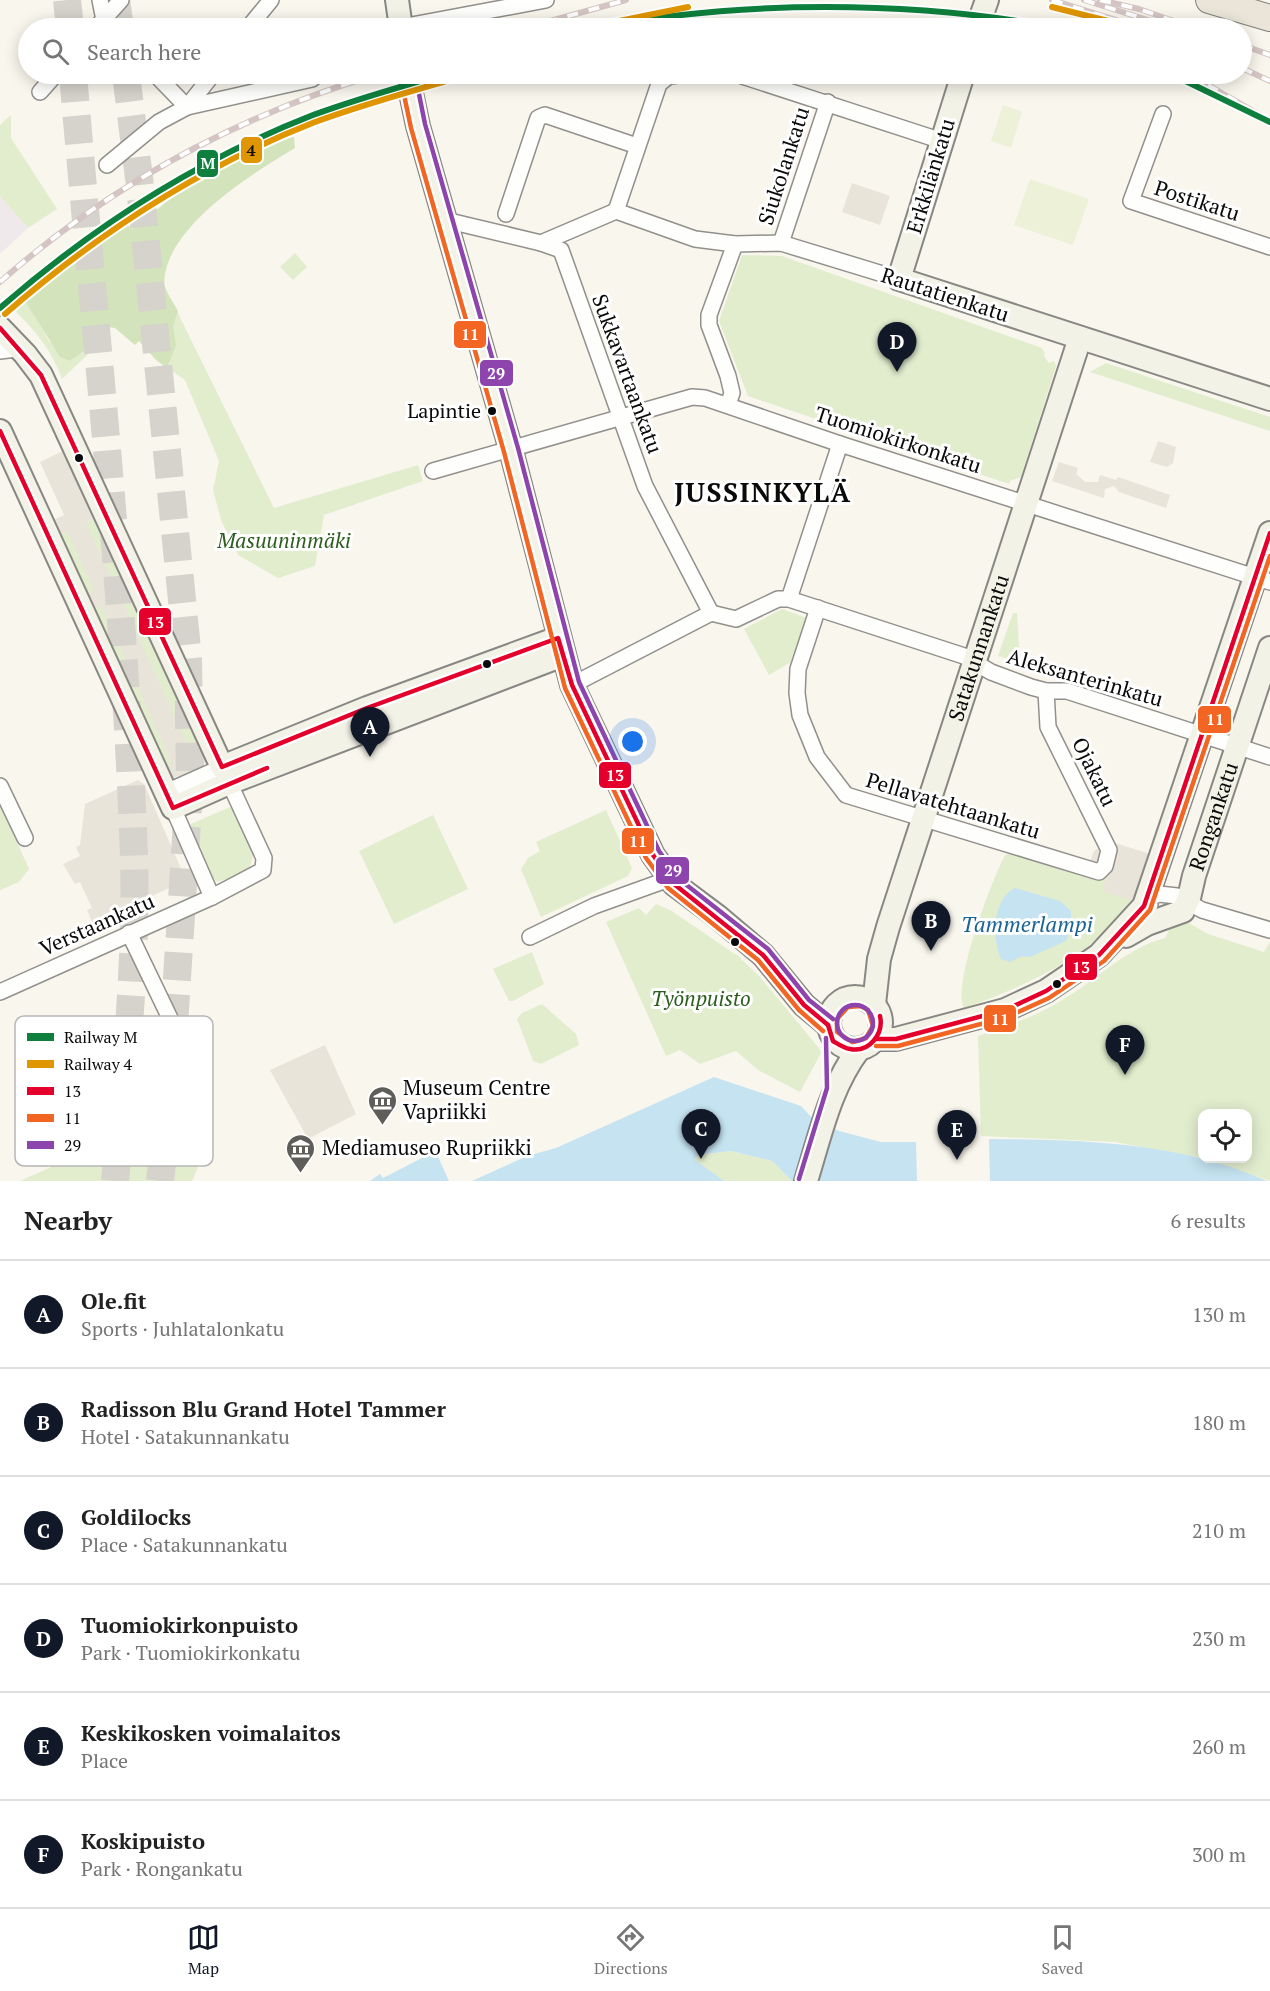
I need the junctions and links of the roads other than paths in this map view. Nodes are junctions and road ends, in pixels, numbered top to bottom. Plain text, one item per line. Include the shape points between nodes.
1 (100, 0) edge
2 (121, 0) edge
3 (271, 0) edge
4 (397, 0) edge
5 (546, 0) edge
6 (987, 0) edge
7 (1209, 0) edge
8 (1270, 3) edge
9 (1251, 4) edge
10 (103, 18) edge
11 (109, 18) edge
12 (256, 18) edge
13 (400, 18) edge
14 (453, 18) edge
15 (981, 18) edge
16 (1270, 18) edge
17 (47, 84) edge
18 (165, 84) edge
19 (205, 84) edge
20 (289, 84) edge
21 (409, 84) edge
22 (659, 84) edge
23 (769, 84) edge
24 (960, 84) edge
25 (40, 92) dead end
26 (828, 102) junction
27 (187, 106) junction
28 (1163, 114) dead end
29 (942, 141) junction
30 (637, 146) junction
31 (107, 165) dead end
32 (616, 211) junction
33 (506, 214) dead end
34 (445, 220) junction
35 (541, 243) junction
36 (781, 243) junction
37 (735, 244) junction
38 (1270, 247) edge
39 (898, 279) junction
40 (0, 328) edge
41 (1080, 338) junction
42 (0, 351) edge
43 (25, 354) junction
44 (1270, 399) edge
45 (728, 405) junction
46 (621, 418) junction
47 (1, 434) edge
48 (840, 444) junction
49 (511, 450) junction
50 (433, 471) dead end
51 (1028, 503) junction
52 (1270, 533) edge
53 (1263, 579) edge
54 (789, 599) junction
55 (818, 608) junction
56 (711, 613) junction
57 (560, 646) junction
58 (1270, 648) edge
59 (975, 663) junction
60 (572, 685) junction
61 (1046, 691) junction
62 (1203, 735) junction
63 (1237, 746) junction
64 (1270, 757) edge
65 (226, 775) junction
66 (0, 786) edge
67 (169, 800) junction
68 (922, 819) junction
69 (25, 838) dead end
70 (1103, 869) joint
71 (669, 879) junction
72 (212, 897) junction
73 (1149, 898) junction
74 (1192, 904) junction
75 (1162, 918) junction
76 (1270, 930) edge
77 (129, 933) junction
78 (530, 937) dead end
79 (1112, 944) junction
80 (879, 958) junction
81 (795, 991) junction
82 (0, 992) edge
83 (845, 998) junction
84 (169, 1016) edge
85 (872, 1028) junction
86 (830, 1032) junction
87 (833, 1097) junction
88 (806, 1181) edge

1 - 10 street
2 - 11 street
3 - 12 street
4 - 13 street
5 - 14 street
6 - 15 street
7 - 9 main road
8 - 9 main road
9 - 16 main road
17 - 25 street
18 - 27 street
19 - 27 street
20 - 27 street
21 - 34 street
22 - 30 street
23 - 26 street
24 - 29 street, Erkkilänkatu
26 - 29 street
26 - 36 street, Siukolankatu
27 - 31 street via 159,122
28 - 38 street, Postikatu via 1131,201
29 - 39 street, Erkkilänkatu
30 - 32 street
30 - 33 street via 545,115 538,118
32 - 35 street
32 - 37 street, Rautatienkatu via 695,239
34 - 35 street
34 - 49 street
35 - 46 street, Sukkavartaankatu via 561,250
36 - 37 street, Rautatienkatu
36 - 39 street, Rautatienkatu
37 - 45 street, Siukolankatu via 709,315 732,393
39 - 41 street, Rautatienkatu
40 - 43 street
41 - 44 street, Rautatienkatu
41 - 51 street, Satakunnankatu
42 - 43 street via 16,349
43 - 65 street via 51,397
45 - 46 street, Tuomiokirkonkatu via 692,397
45 - 48 street, Tuomiokirkonkatu
46 - 49 street, Tuomiokirkonkatu
46 - 56 street, Sukkavartaankatu via 645,486
47 - 67 street
48 - 51 street, Tuomiokirkonkatu
48 - 54 street
49 - 50 street, Tuomiokirkonkatu
49 - 57 street
51 - 53 street, Tuomiokirkonkatu
51 - 59 street, Satakunnankatu
52 - 53 street, Rongankatu
53 - 62 street, Rongankatu
54 - 55 street, Aleksanterinkatu
54 - 56 street via 778,599 736,619
55 - 59 street, Aleksanterinkatu
55 - 68 street, Pellavatehtaankatu via 798,669 797,693 806,735 817,757 846,795
56 - 60 street
57 - 60 street
57 - 65 street
58 - 63 street, Rongankatu
59 - 61 street, Aleksanterinkatu
59 - 68 street, Satakunnankatu
60 - 71 street via 653,855
61 - 62 street, Aleksanterinkatu via 1067,691
61 - 70 street, Ojakatu via 1048,727 1109,850
62 - 63 street, Aleksanterinkatu
62 - 73 street, Rongankatu
63 - 64 street, Aleksanterinkatu
63 - 74 street, Rongankatu via 1194,876
65 - 67 street
65 - 72 street, Verstaankatu via 260,847 264,866 259,874
66 - 69 street
67 - 72 street
68 - 70 street, Pellavatehtaankatu via 1096,872
68 - 80 street, Satakunnankatu
71 - 78 street via 594,906
71 - 81 street via 742,936
72 - 77 street, Verstaankatu
73 - 74 street via 1170,894
73 - 75 street via 1150,906
73 - 79 street, Rongankatu
74 - 75 street, Rongankatu via 1177,915
74 - 76 street
75 - 79 street, Rongankatu
77 - 82 street, Verstaankatu
77 - 84 street
79 - 85 street, Rongankatu via 1067,979 1005,1010 915,1033
80 - 83 street, Satakunnankatu
80 - 85 street, Satakunnankatu
81 - 83 street via 829,1001
81 - 86 street
83 - 85 street via 867,999
83 - 86 street via 831,1011
85 - 86 street via 844,1048
85 - 87 street, Satakunnankatu
86 - 87 street, Satakunnankatu
87 - 88 street, Satakunnankatu

